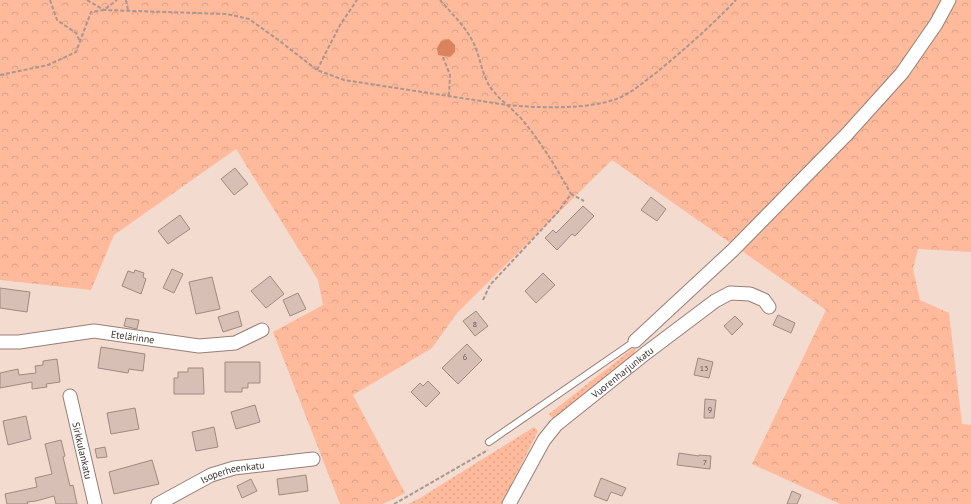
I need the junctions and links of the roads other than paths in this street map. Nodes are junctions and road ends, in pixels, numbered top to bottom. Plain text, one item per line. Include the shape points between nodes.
1 (949, 0) edge
2 (769, 307) dead end
3 (262, 330) dead end
4 (635, 341) joint
5 (0, 342) edge
6 (70, 396) dead end
7 (489, 442) dead end
8 (313, 459) dead end
9 (94, 504) edge
10 (158, 504) edge
11 (509, 504) edge

1 - 4 street via 936,24 902,73 847,134 733,250
2 - 11 street, Vuorenharjunkatu via 764,300 750,294 730,293 646,353 556,425 544,440
3 - 5 street, Etelärinne via 236,343 199,346 94,331 19,342
4 - 7 lane
6 - 9 street, Sirkkulankatu
8 - 10 street, Isoperheenkatu via 234,468 211,475

